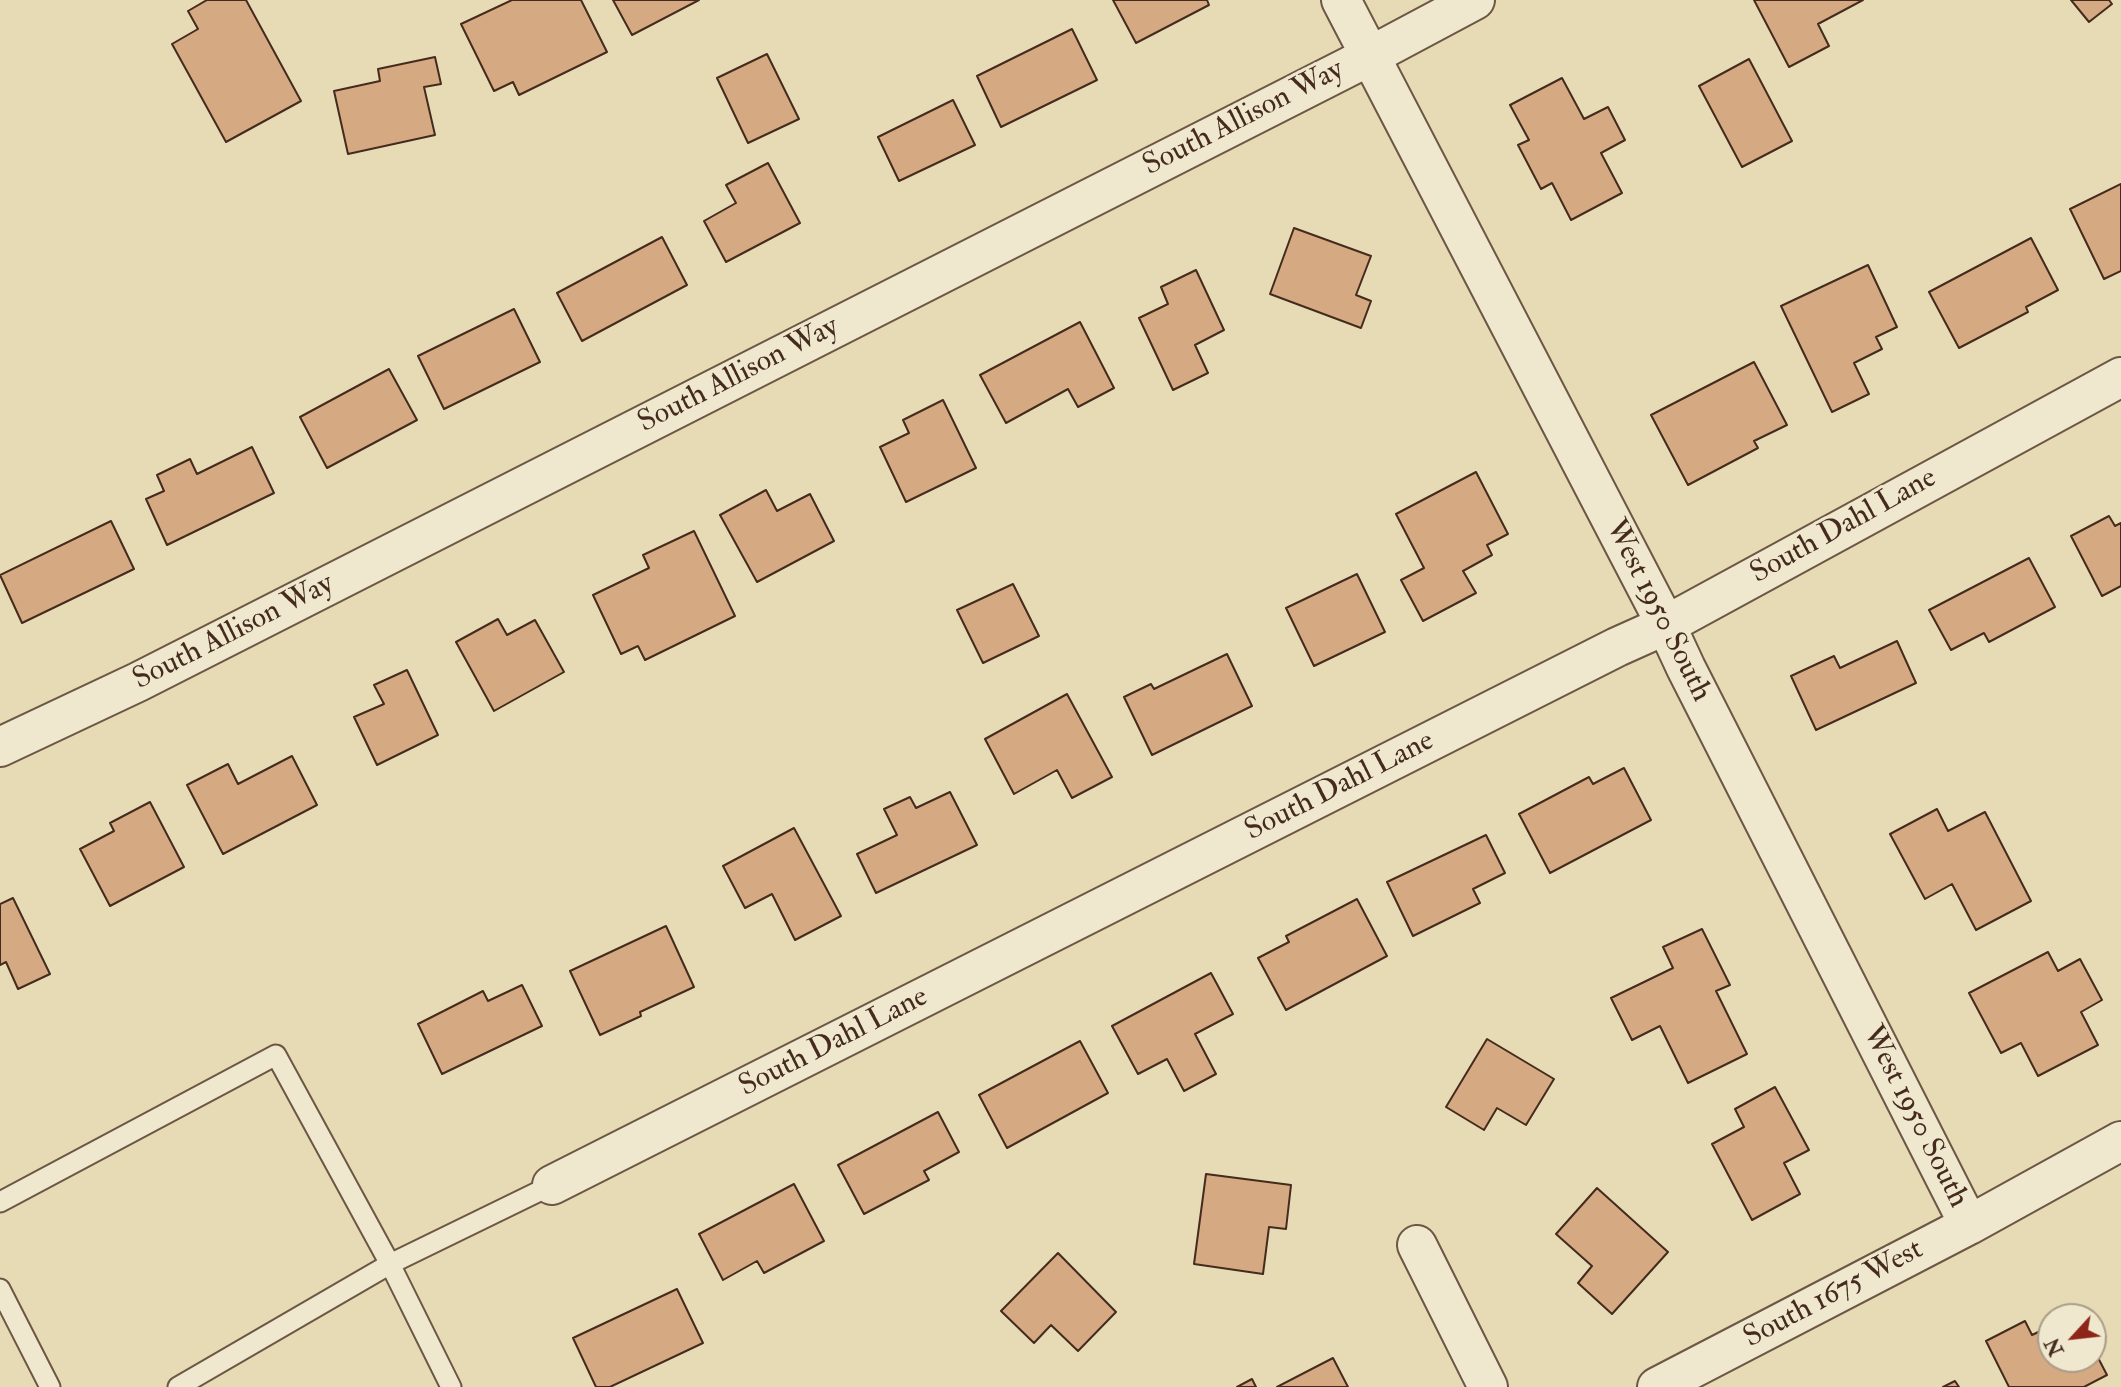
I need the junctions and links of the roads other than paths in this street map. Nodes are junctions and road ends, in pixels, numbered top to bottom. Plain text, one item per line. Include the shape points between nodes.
1 (1341, 0) edge
2 (1475, 0) edge
3 (1370, 56) junction
4 (2121, 377) edge
5 (1666, 625) junction
6 (0, 747) edge
7 (2121, 1141) edge
8 (552, 1185) joint
9 (0, 1202) edge
10 (1969, 1224) junction
11 (1417, 1245) dead end
12 (390, 1265) junction
13 (0, 1289) edge
14 (50, 1387) edge
15 (178, 1387) edge
16 (451, 1387) edge
17 (1488, 1387) edge
18 (1657, 1387) edge

1 - 3 street, West 1950 South
2 - 3 street, South Allison Way
3 - 5 street, West 1950 South
3 - 6 street, South Allison Way via 138,682
4 - 5 street, South Dahl Lane
5 - 8 street, South Dahl Lane
5 - 10 street, West 1950 South
7 - 10 street, South 1675 West
8 - 12 lane
9 - 12 lane via 276,1055
10 - 18 street, South 1675 West
11 - 17 street
12 - 15 lane
12 - 16 lane
13 - 14 lane

